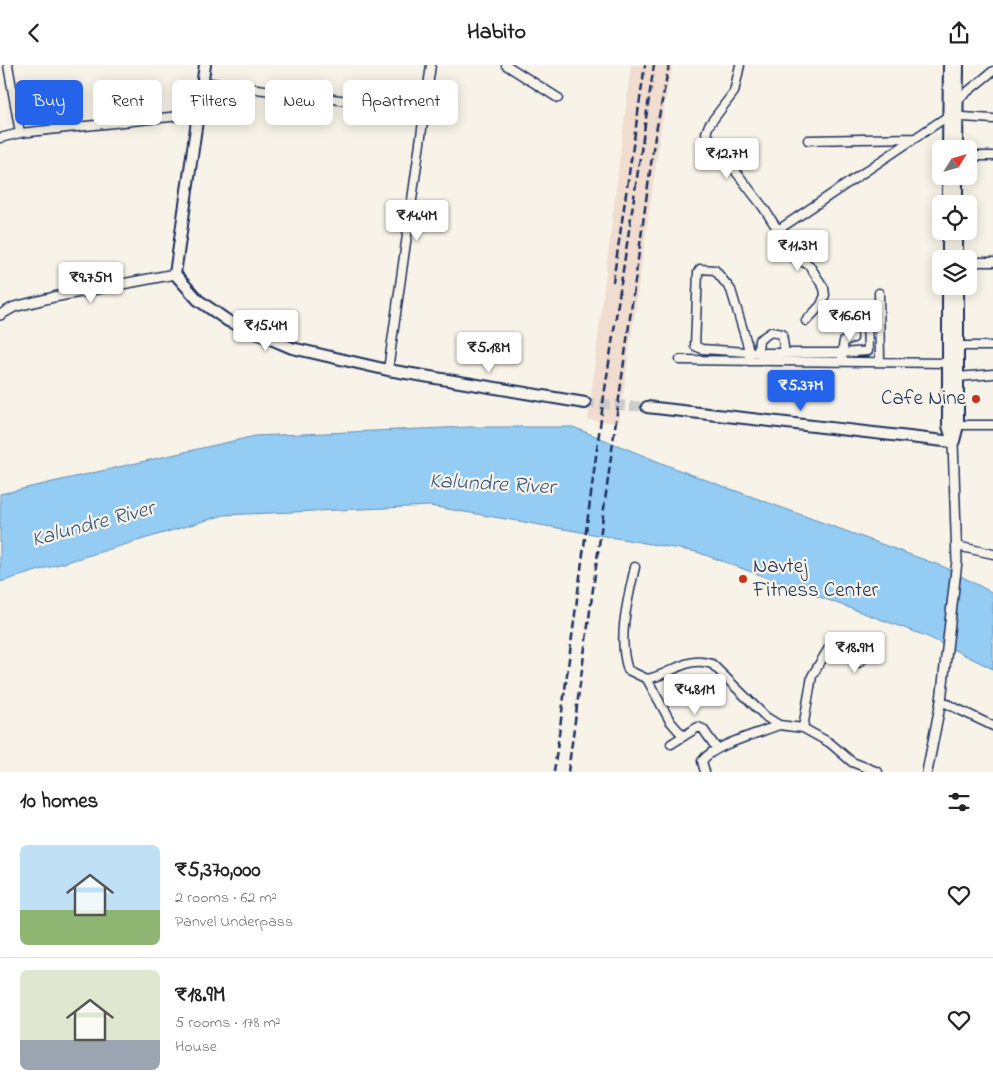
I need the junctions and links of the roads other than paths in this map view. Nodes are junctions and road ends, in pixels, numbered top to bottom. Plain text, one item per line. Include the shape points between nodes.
1 (8, 65) edge
2 (205, 65) edge
3 (431, 65) edge
4 (506, 65) edge
5 (740, 65) edge
6 (949, 65) edge
7 (958, 65) edge
8 (993, 71) edge
9 (203, 80) edge
10 (429, 80) edge
11 (255, 89) edge
12 (558, 98) dead end
13 (958, 99) junction
14 (343, 100) edge
15 (951, 113) junction
16 (172, 117) edge
17 (993, 119) edge
18 (196, 125) edge
19 (422, 125) edge
20 (20, 133) junction
21 (0, 138) edge
22 (915, 138) junction
23 (808, 140) dead end
24 (949, 140) edge
25 (956, 140) edge
26 (978, 156) edge
27 (993, 156) edge
28 (778, 230) junction
29 (977, 262) edge
30 (993, 262) edge
31 (176, 274) junction
32 (879, 293) dead end
33 (948, 295) edge
34 (958, 295) edge
35 (867, 314) junction
36 (0, 315) edge
37 (879, 315) junction
38 (806, 321) dead end
39 (958, 346) junction
40 (993, 346) edge
41 (702, 349) junction
42 (749, 351) junction
43 (758, 352) junction
44 (785, 353) junction
45 (842, 353) junction
46 (680, 361) dead end
47 (701, 361) junction
48 (749, 361) junction
49 (842, 362) junction
50 (880, 362) junction
51 (948, 363) junction
52 (388, 370) junction
53 (993, 374) edge
54 (958, 377) junction
55 (585, 403) tunnel mouth
56 (647, 407) tunnel mouth
57 (958, 425) junction
58 (993, 425) edge
59 (953, 442) junction
60 (957, 546) junction
61 (993, 553) edge
62 (635, 567) dead end
63 (870, 648) dead end
64 (647, 679) junction
65 (941, 701) junction
66 (779, 725) junction
67 (993, 726) edge
68 (803, 728) junction
69 (682, 736) junction
70 (672, 744) dead end
71 (717, 749) junction
72 (705, 772) edge
73 (878, 772) edge
74 (927, 772) edge

1 - 20 street
2 - 9 main road
3 - 10 street
4 - 12 street
5 - 28 street via 734,92 706,133
6 - 15 main road
7 - 13 main road
8 - 13 street
11 - 14 street
13 - 15 main road
15 - 17 street
15 - 22 street
15 - 24 main road
15 - 25 main road
16 - 20 street
18 - 31 main road
19 - 52 street
20 - 21 street
22 - 23 street
22 - 28 street
26 - 27 street
28 - 38 street via 793,257 809,265 824,288 821,305
29 - 30 street
31 - 36 street via 54,297 14,307
31 - 52 main road via 198,299 228,321 258,335 292,348
32 - 37 street
33 - 51 main road
34 - 39 main road
35 - 37 street
35 - 45 street via 851,315 853,338 844,341
35 - 45 street via 868,351
37 - 50 street
39 - 40 street
39 - 54 main road
41 - 42 street
41 - 42 street via 695,346 700,269 715,271 731,290
41 - 47 street
42 - 43 street
42 - 48 street
43 - 44 street
43 - 44 street via 759,340 771,332 782,334
44 - 45 street
45 - 49 street
46 - 47 street
47 - 48 street
48 - 49 street
49 - 50 street
50 - 51 street
51 - 59 main road via 948,426
52 - 55 main road
53 - 54 street
54 - 57 main road
56 - 59 main road
57 - 58 street
57 - 59 main road
59 - 60 street
60 - 61 street
60 - 65 street
62 - 64 street via 622,654 628,670
63 - 68 street via 858,663 832,644 812,676
64 - 66 street via 688,662 704,661 712,664 766,717
64 - 69 street
65 - 67 street
65 - 74 street
66 - 68 street
66 - 71 street
68 - 73 street via 830,743 852,762
69 - 70 street
69 - 71 street via 698,727
71 - 72 street via 702,761

